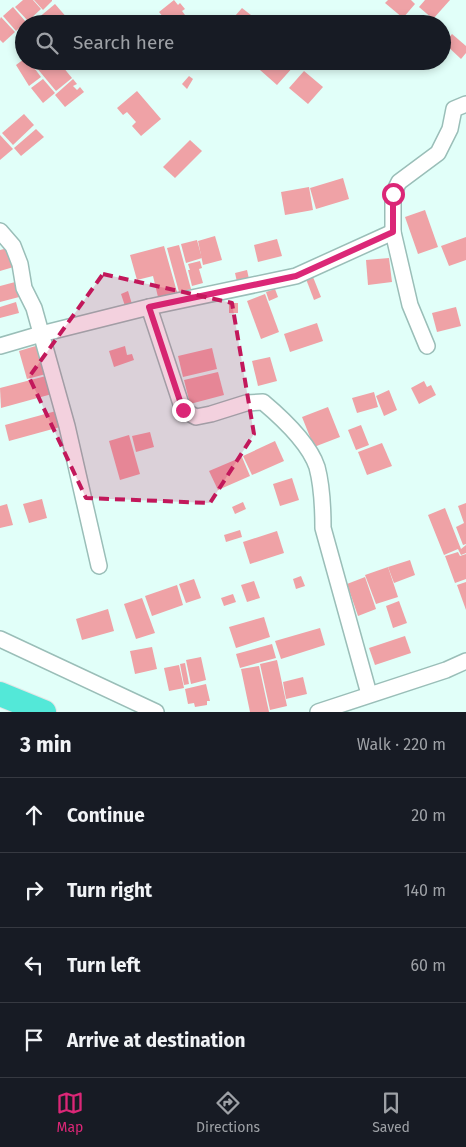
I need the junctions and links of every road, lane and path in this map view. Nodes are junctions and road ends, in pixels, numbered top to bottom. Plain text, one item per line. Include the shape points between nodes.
1 (466, 104) edge
2 (0, 231) edge
3 (393, 232) junction
4 (149, 307) junction
5 (41, 334) junction
6 (0, 346) edge
7 (427, 346) dead end
8 (100, 566) dead end
9 (0, 639) edge
10 (466, 661) edge
11 (0, 694) edge
12 (369, 694) junction
13 (44, 712) edge
14 (156, 712) edge
15 (318, 712) edge

1 - 3 street via 454,109 450,129 438,153 399,182 393,194
2 - 5 street via 13,246
3 - 4 street via 296,276
3 - 7 street via 410,305
4 - 5 street
4 - 12 street via 183,410 196,417 246,402 263,402 305,444 316,466 323,528
5 - 6 street
5 - 8 street
9 - 14 street
10 - 12 street
11 - 13 highway
12 - 15 street

